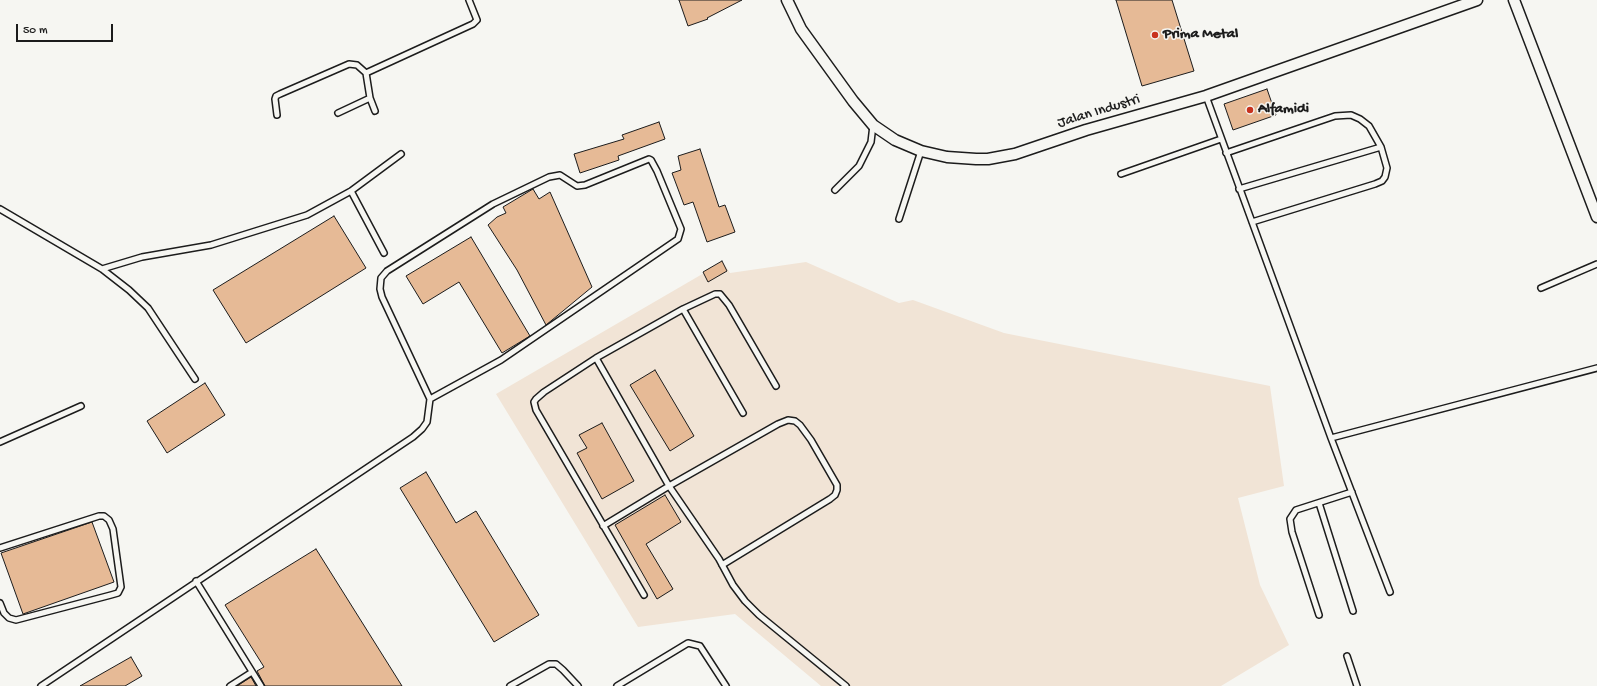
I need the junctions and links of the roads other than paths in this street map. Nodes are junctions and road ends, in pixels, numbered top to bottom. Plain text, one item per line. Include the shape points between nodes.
1 (469, 0) edge
2 (787, 0) edge
3 (1477, 0) edge
4 (1514, 0) edge
5 (366, 73) junction
6 (1206, 96) junction
7 (370, 98) junction
8 (375, 111) dead end
9 (338, 113) dead end
10 (277, 115) dead end
11 (873, 125) junction
12 (1221, 139) junction
13 (1381, 147) junction
14 (921, 151) junction
15 (401, 154) dead end
16 (1226, 154) junction
17 (1121, 174) dead end
18 (1239, 189) junction
19 (835, 190) dead end
20 (351, 191) junction
21 (0, 209) edge
22 (1597, 217) edge
23 (899, 220) dead end
24 (1252, 222) junction
25 (384, 253) dead end
26 (1597, 264) edge
27 (102, 269) junction
28 (1541, 288) dead end
29 (683, 309) junction
30 (596, 358) junction
31 (1597, 368) edge
32 (195, 379) dead end
33 (776, 386) dead end
34 (430, 398) junction
35 (81, 406) dead end
36 (743, 413) dead end
37 (1332, 438) junction
38 (0, 442) edge
39 (669, 486) junction
40 (1352, 492) junction
41 (1319, 503) junction
42 (603, 526) junction
43 (0, 548) edge
44 (722, 564) junction
45 (196, 582) junction
46 (1390, 592) dead end
47 (644, 595) dead end
48 (0, 603) edge
49 (1353, 611) dead end
50 (1319, 615) dead end
51 (1347, 656) dead end
52 (252, 672) junction
53 (41, 686) edge
54 (230, 686) edge
55 (261, 686) edge
56 (510, 686) edge
57 (578, 686) edge
58 (617, 686) edge
59 (726, 686) edge
60 (846, 686) edge
61 (1357, 686) edge

1 - 5 lane via 476,23
2 - 11 street, Jalan Industri via 800,29 811,45
3 - 6 street, Jalan Industri
4 - 22 street
5 - 7 lane
5 - 10 lane via 357,65 349,64 280,94 275,99
6 - 12 lane
6 - 14 street, Jalan Industri via 1004,156 976,159 947,157
7 - 8 lane
7 - 9 lane
11 - 14 street, Jalan Industri via 895,140
11 - 19 lane via 871,142 858,166
12 - 16 lane
12 - 17 lane
13 - 16 lane via 1370,126 1365,122 1350,116 1335,116
13 - 18 lane
13 - 24 lane via 1387,168 1382,181
14 - 23 lane
15 - 20 lane
16 - 18 lane
18 - 24 lane
20 - 25 lane
20 - 27 lane via 307,215 280,224 211,245 142,257
21 - 27 lane
24 - 37 lane
26 - 28 lane
27 - 32 lane via 148,308
29 - 30 lane
29 - 33 lane via 720,294
29 - 36 lane
30 - 39 lane
30 - 42 lane via 544,392 534,402 536,410
31 - 37 lane
34 - 34 lane via 501,360 678,239 681,229 651,160 585,185 577,186 560,175 549,177 493,204 387,271 381,278 382,298
34 - 45 lane via 427,422 414,436
35 - 38 lane
37 - 40 lane
39 - 42 lane
39 - 44 lane
39 - 44 lane via 788,420 800,425 811,440 837,485 836,495
40 - 41 lane
40 - 46 lane
41 - 49 lane
41 - 50 lane via 1296,510 1290,519
42 - 47 lane
43 - 48 lane via 104,516 109,520 113,530 121,587 118,593 112,595 16,620 9,618
44 - 60 lane via 745,601
45 - 52 lane
45 - 53 lane
51 - 61 lane
52 - 54 lane
52 - 55 lane
56 - 57 lane via 549,664 556,664
58 - 59 lane via 688,643 700,646

